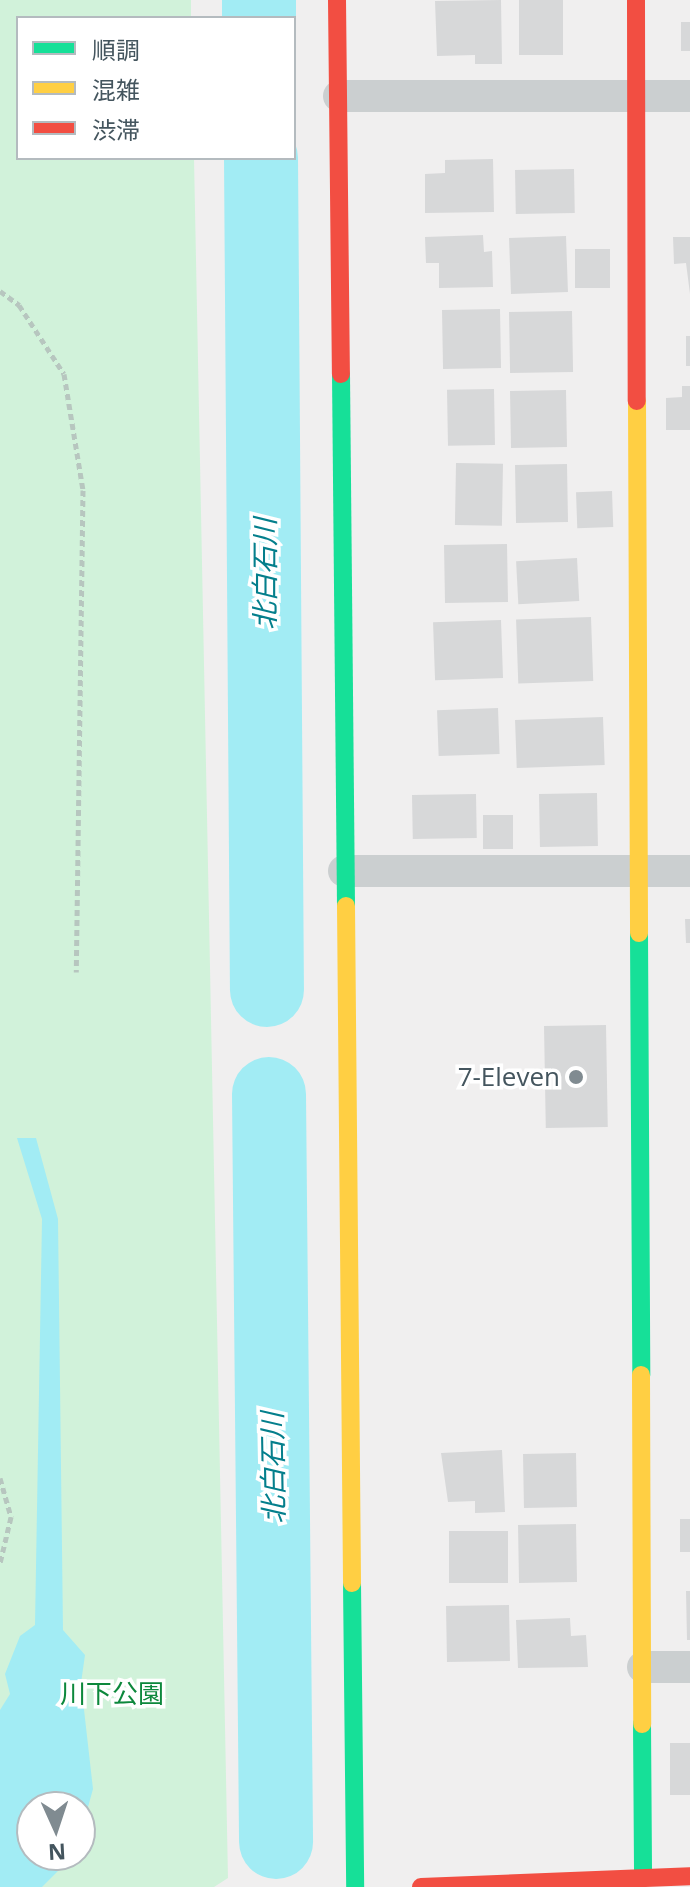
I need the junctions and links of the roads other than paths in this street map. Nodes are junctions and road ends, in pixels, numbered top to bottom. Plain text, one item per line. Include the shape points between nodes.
1 (337, 0) edge
2 (636, 0) edge
3 (632, 94) junction
4 (339, 96) junction
5 (690, 96) edge
6 (344, 871) junction
7 (638, 871) junction
8 (690, 871) edge
9 (643, 1667) junction
10 (690, 1667) edge
11 (690, 1876) edge
12 (643, 1878) junction
13 (355, 1887) edge
14 (421, 1887) edge

1 - 4 street
2 - 3 street
3 - 4 street
3 - 5 street
3 - 7 street
4 - 6 street
6 - 7 street
6 - 13 street
7 - 8 street
7 - 9 street
9 - 10 street
9 - 12 street
11 - 12 street
12 - 14 street

